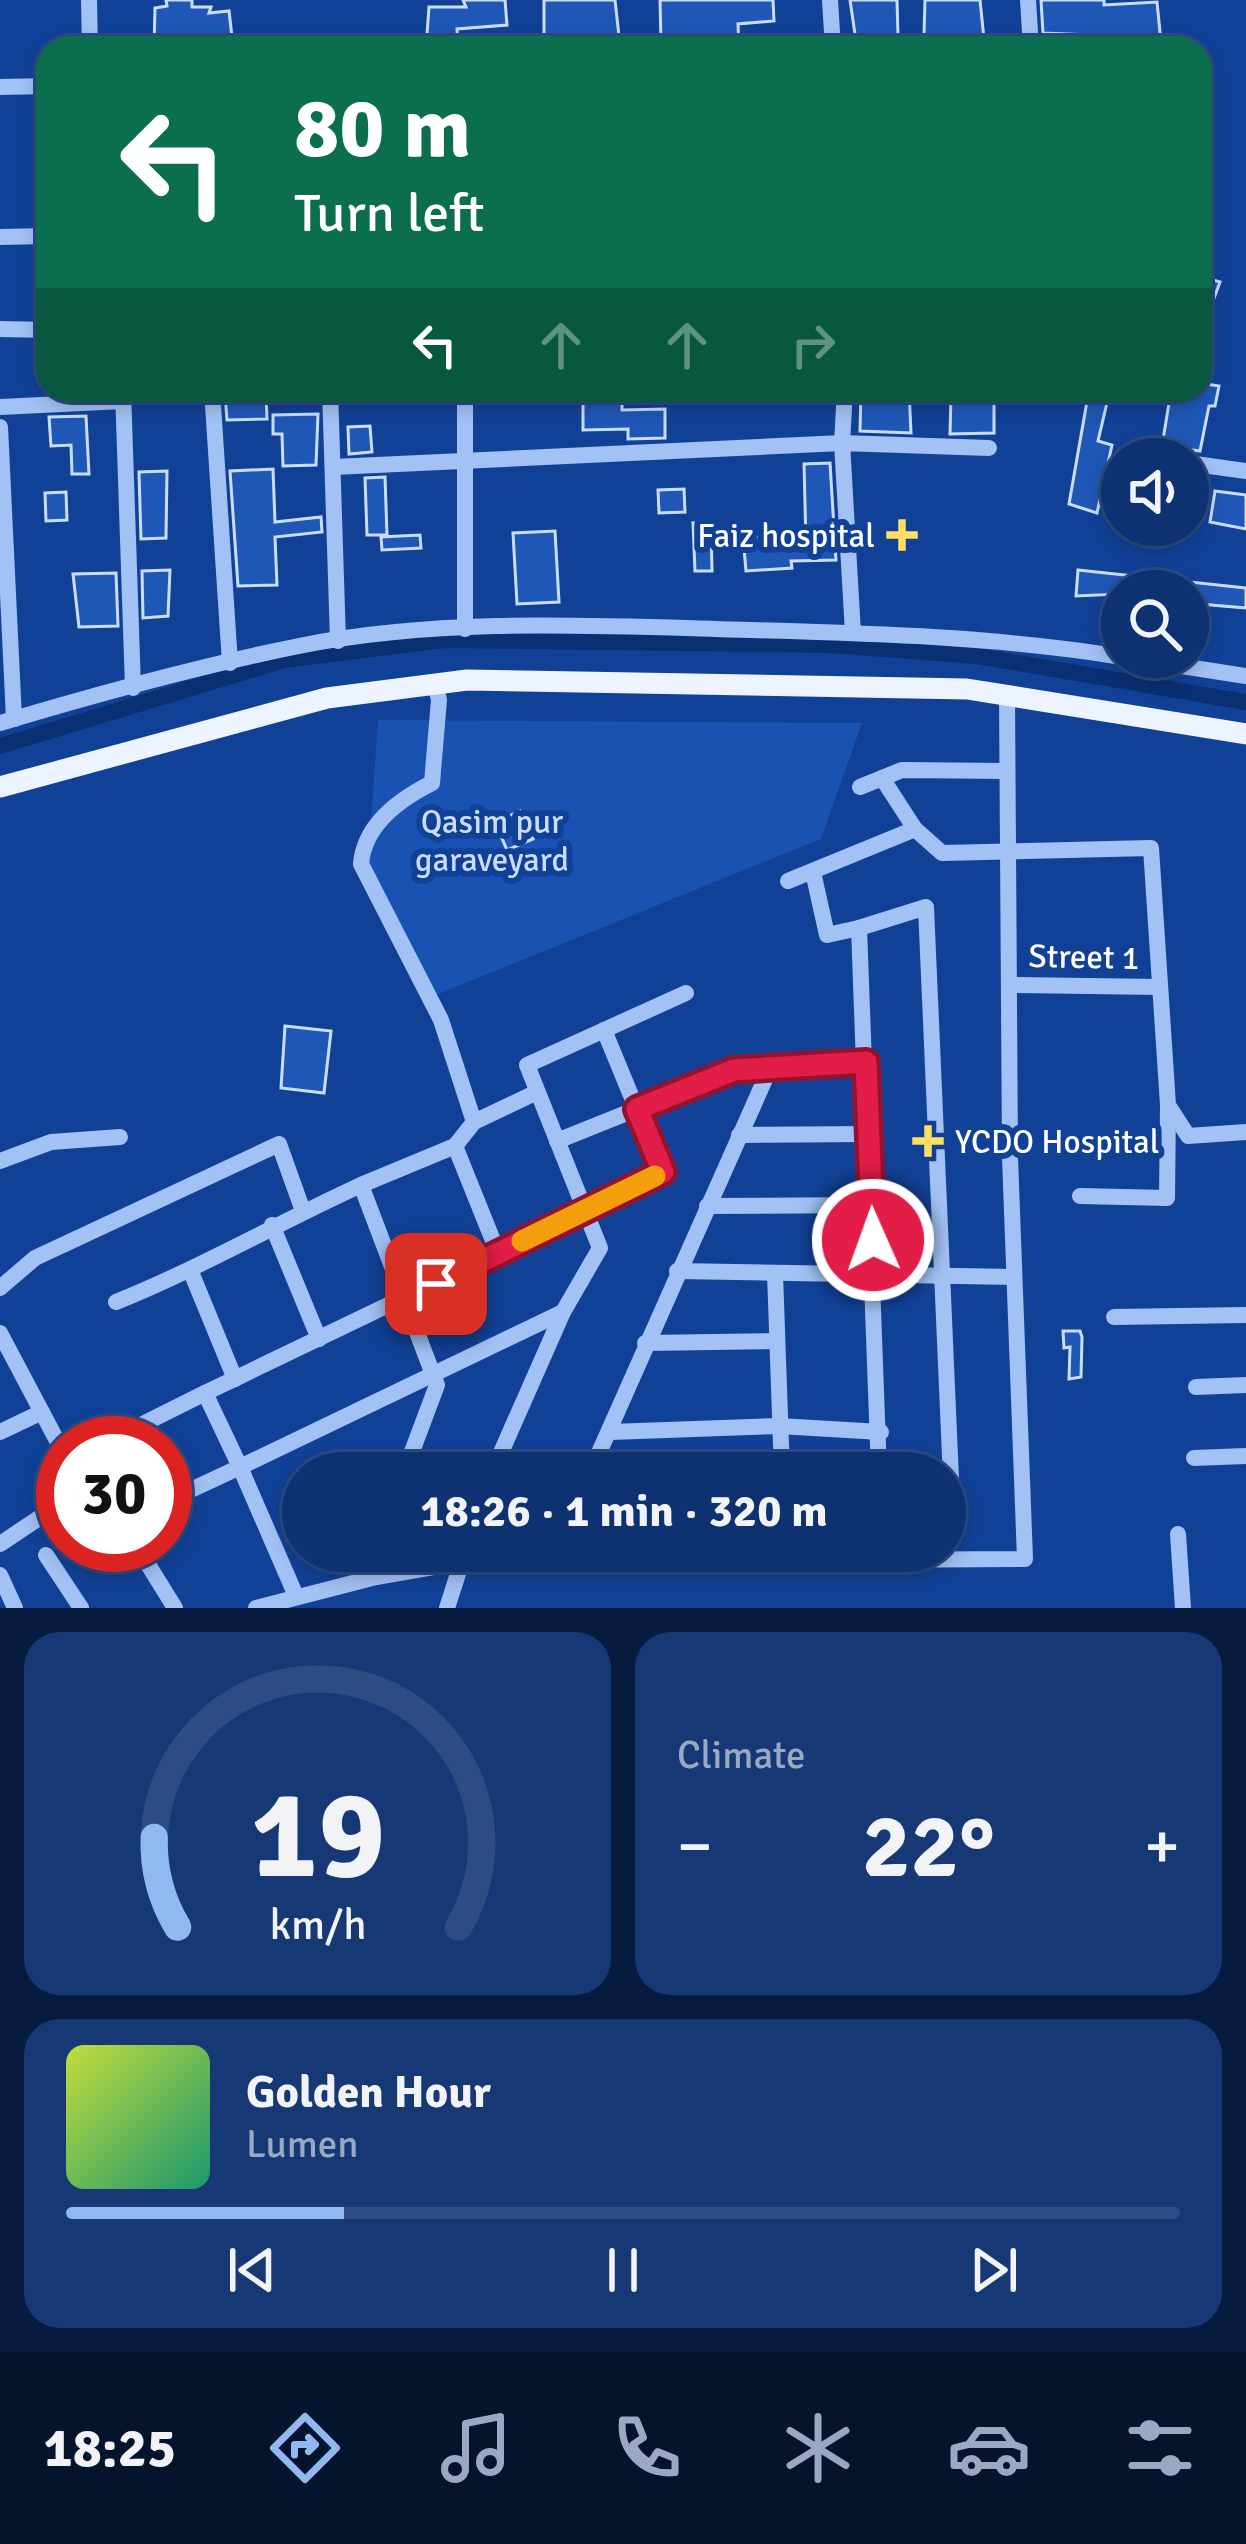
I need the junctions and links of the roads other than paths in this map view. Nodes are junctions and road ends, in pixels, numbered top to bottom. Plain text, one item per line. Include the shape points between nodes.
1 (89, 0) edge
2 (830, 0) edge
3 (1028, 0) edge
4 (90, 36) edge
5 (832, 36) edge
6 (1030, 36) edge
7 (36, 86) edge
8 (0, 88) edge
9 (0, 236) edge
10 (36, 236) edge
11 (0, 329) edge
12 (36, 330) edge
13 (45, 402) edge
14 (123, 402) edge
15 (213, 402) edge
16 (331, 402) edge
17 (465, 402) edge
18 (844, 402) edge
19 (0, 406) edge
20 (0, 427) edge
21 (842, 443) junction
22 (989, 448) dead end
23 (466, 461) junction
24 (334, 467) junction
25 (1209, 467) edge
26 (1246, 471) edge
27 (465, 629) junction
28 (853, 633) junction
29 (338, 641) junction
30 (1101, 654) edge
31 (230, 663) junction
32 (1209, 670) edge
33 (1246, 676) edge
34 (435, 682) junction
35 (133, 688) junction
36 (1006, 694) junction
37 (7, 721) edge
38 (1246, 734) edge
39 (1007, 771) junction
40 (882, 778) junction
41 (0, 787) edge
42 (860, 787) dead end
43 (914, 829) junction
44 (1008, 853) junction
45 (813, 872) junction
46 (788, 881) dead end
47 (859, 928) junction
48 (1009, 986) junction
49 (1159, 987) junction
50 (686, 993) dead end
51 (604, 1030) junction
52 (866, 1062) junction
53 (770, 1068) junction
54 (537, 1092) junction
55 (1168, 1106) junction
56 (637, 1109) junction
57 (474, 1122) junction
58 (1246, 1132) edge
59 (739, 1135) junction
60 (868, 1135) junction
61 (120, 1137) dead end
62 (557, 1141) junction
63 (455, 1146) junction
64 (0, 1161) edge
65 (361, 1185) junction
66 (1080, 1196) dead end
67 (872, 1204) junction
68 (706, 1206) junction
69 (586, 1210) junction
70 (303, 1211) junction
71 (272, 1225) junction
72 (498, 1253) junction
73 (677, 1270) junction
74 (190, 1272) junction
75 (775, 1273) junction
76 (875, 1275) junction
77 (942, 1276) junction
78 (1014, 1277) junction
79 (0, 1288) edge
80 (404, 1299) junction
81 (116, 1302) dead end
82 (563, 1312) junction
83 (1246, 1315) edge
84 (1114, 1317) dead end
85 (0, 1333) edge
86 (320, 1339) junction
87 (777, 1341) junction
88 (645, 1343) junction
89 (433, 1375) junction
90 (235, 1378) junction
91 (1246, 1384) edge
92 (1196, 1387) dead end
93 (206, 1393) junction
94 (42, 1412) junction
95 (44, 1416) edge
96 (160, 1416) edge
97 (779, 1426) junction
98 (0, 1432) edge
99 (610, 1432) junction
100 (880, 1432) junction
101 (412, 1452) edge
102 (501, 1452) edge
103 (600, 1452) edge
104 (781, 1452) edge
105 (880, 1452) edge
106 (950, 1452) edge
107 (1246, 1456) edge
108 (1195, 1458) dead end
109 (240, 1467) junction
110 (192, 1489) edge
111 (36, 1520) edge
112 (1178, 1534) dead end
113 (0, 1544) edge
114 (966, 1558) edge
115 (56, 1572) edge
116 (153, 1572) edge
117 (377, 1572) edge
118 (398, 1572) edge
119 (459, 1572) edge
120 (0, 1576) edge
121 (376, 1577) junction
122 (296, 1596) junction
123 (15, 1608) edge
124 (80, 1608) edge
125 (176, 1608) edge
126 (256, 1608) edge
127 (447, 1608) edge
128 (1183, 1608) edge

1 - 4 street
2 - 5 street
3 - 6 street
7 - 8 street
9 - 10 street
11 - 12 street
13 - 19 street
14 - 35 street
15 - 31 street
16 - 24 street
17 - 23 street
18 - 21 street
20 - 37 street
21 - 22 street
21 - 23 street
21 - 28 street
23 - 24 street
23 - 27 street
24 - 29 street
25 - 26 street
27 - 28 street
27 - 29 street
28 - 30 street
29 - 31 street
31 - 35 street
32 - 33 street
34 - 36 main road
34 - 41 main road via 327,698
34 - 57 street via 432,783 404,797 363,842 361,864 441,1021
35 - 37 street
36 - 38 main road
36 - 39 street
39 - 40 street via 902,770
39 - 44 street
40 - 42 street
40 - 43 street
43 - 44 street via 942,853
43 - 45 street
44 - 48 street
44 - 49 street via 1151,848
45 - 46 street
45 - 47 street via 827,935
47 - 52 street
47 - 77 street via 926,907
48 - 49 street, Street 1
48 - 78 street
49 - 55 street
50 - 51 street
51 - 54 street via 527,1065
51 - 56 street
52 - 53 street
52 - 60 street
53 - 56 street via 734,1070
53 - 59 street
54 - 57 street
54 - 62 street
55 - 58 street via 1188,1136
55 - 66 street via 1167,1198
56 - 62 street
56 - 69 street via 663,1172
57 - 63 street
59 - 60 street
59 - 68 street
60 - 67 street
61 - 64 street via 51,1142
62 - 69 street
63 - 65 street
63 - 72 street
65 - 70 street
65 - 80 street
67 - 68 street
67 - 76 street
68 - 73 street
69 - 72 street
69 - 82 street via 600,1248
70 - 71 street
70 - 79 street via 279,1144 35,1258
71 - 74 street
71 - 86 street
72 - 80 street
73 - 75 street
73 - 88 street
74 - 81 street
74 - 90 street
75 - 76 street
75 - 87 street
76 - 77 street
76 - 100 street
77 - 78 street
77 - 106 street
78 - 114 street via 1025,1559
80 - 86 street
80 - 89 street
82 - 89 street
82 - 102 street
83 - 84 street
85 - 94 street
86 - 90 street
87 - 88 street
87 - 97 street
88 - 99 street
89 - 101 street
89 - 109 street
90 - 93 street
91 - 92 street
93 - 96 street
93 - 109 street
94 - 95 street
94 - 98 street
97 - 99 street
97 - 100 street
97 - 104 street
99 - 103 street
100 - 105 street
107 - 108 street
109 - 110 street
109 - 122 street
111 - 113 street
112 - 128 street
115 - 124 street
116 - 125 street
117 - 121 street
118 - 121 street
119 - 127 street
120 - 123 street
121 - 122 street
122 - 126 street

